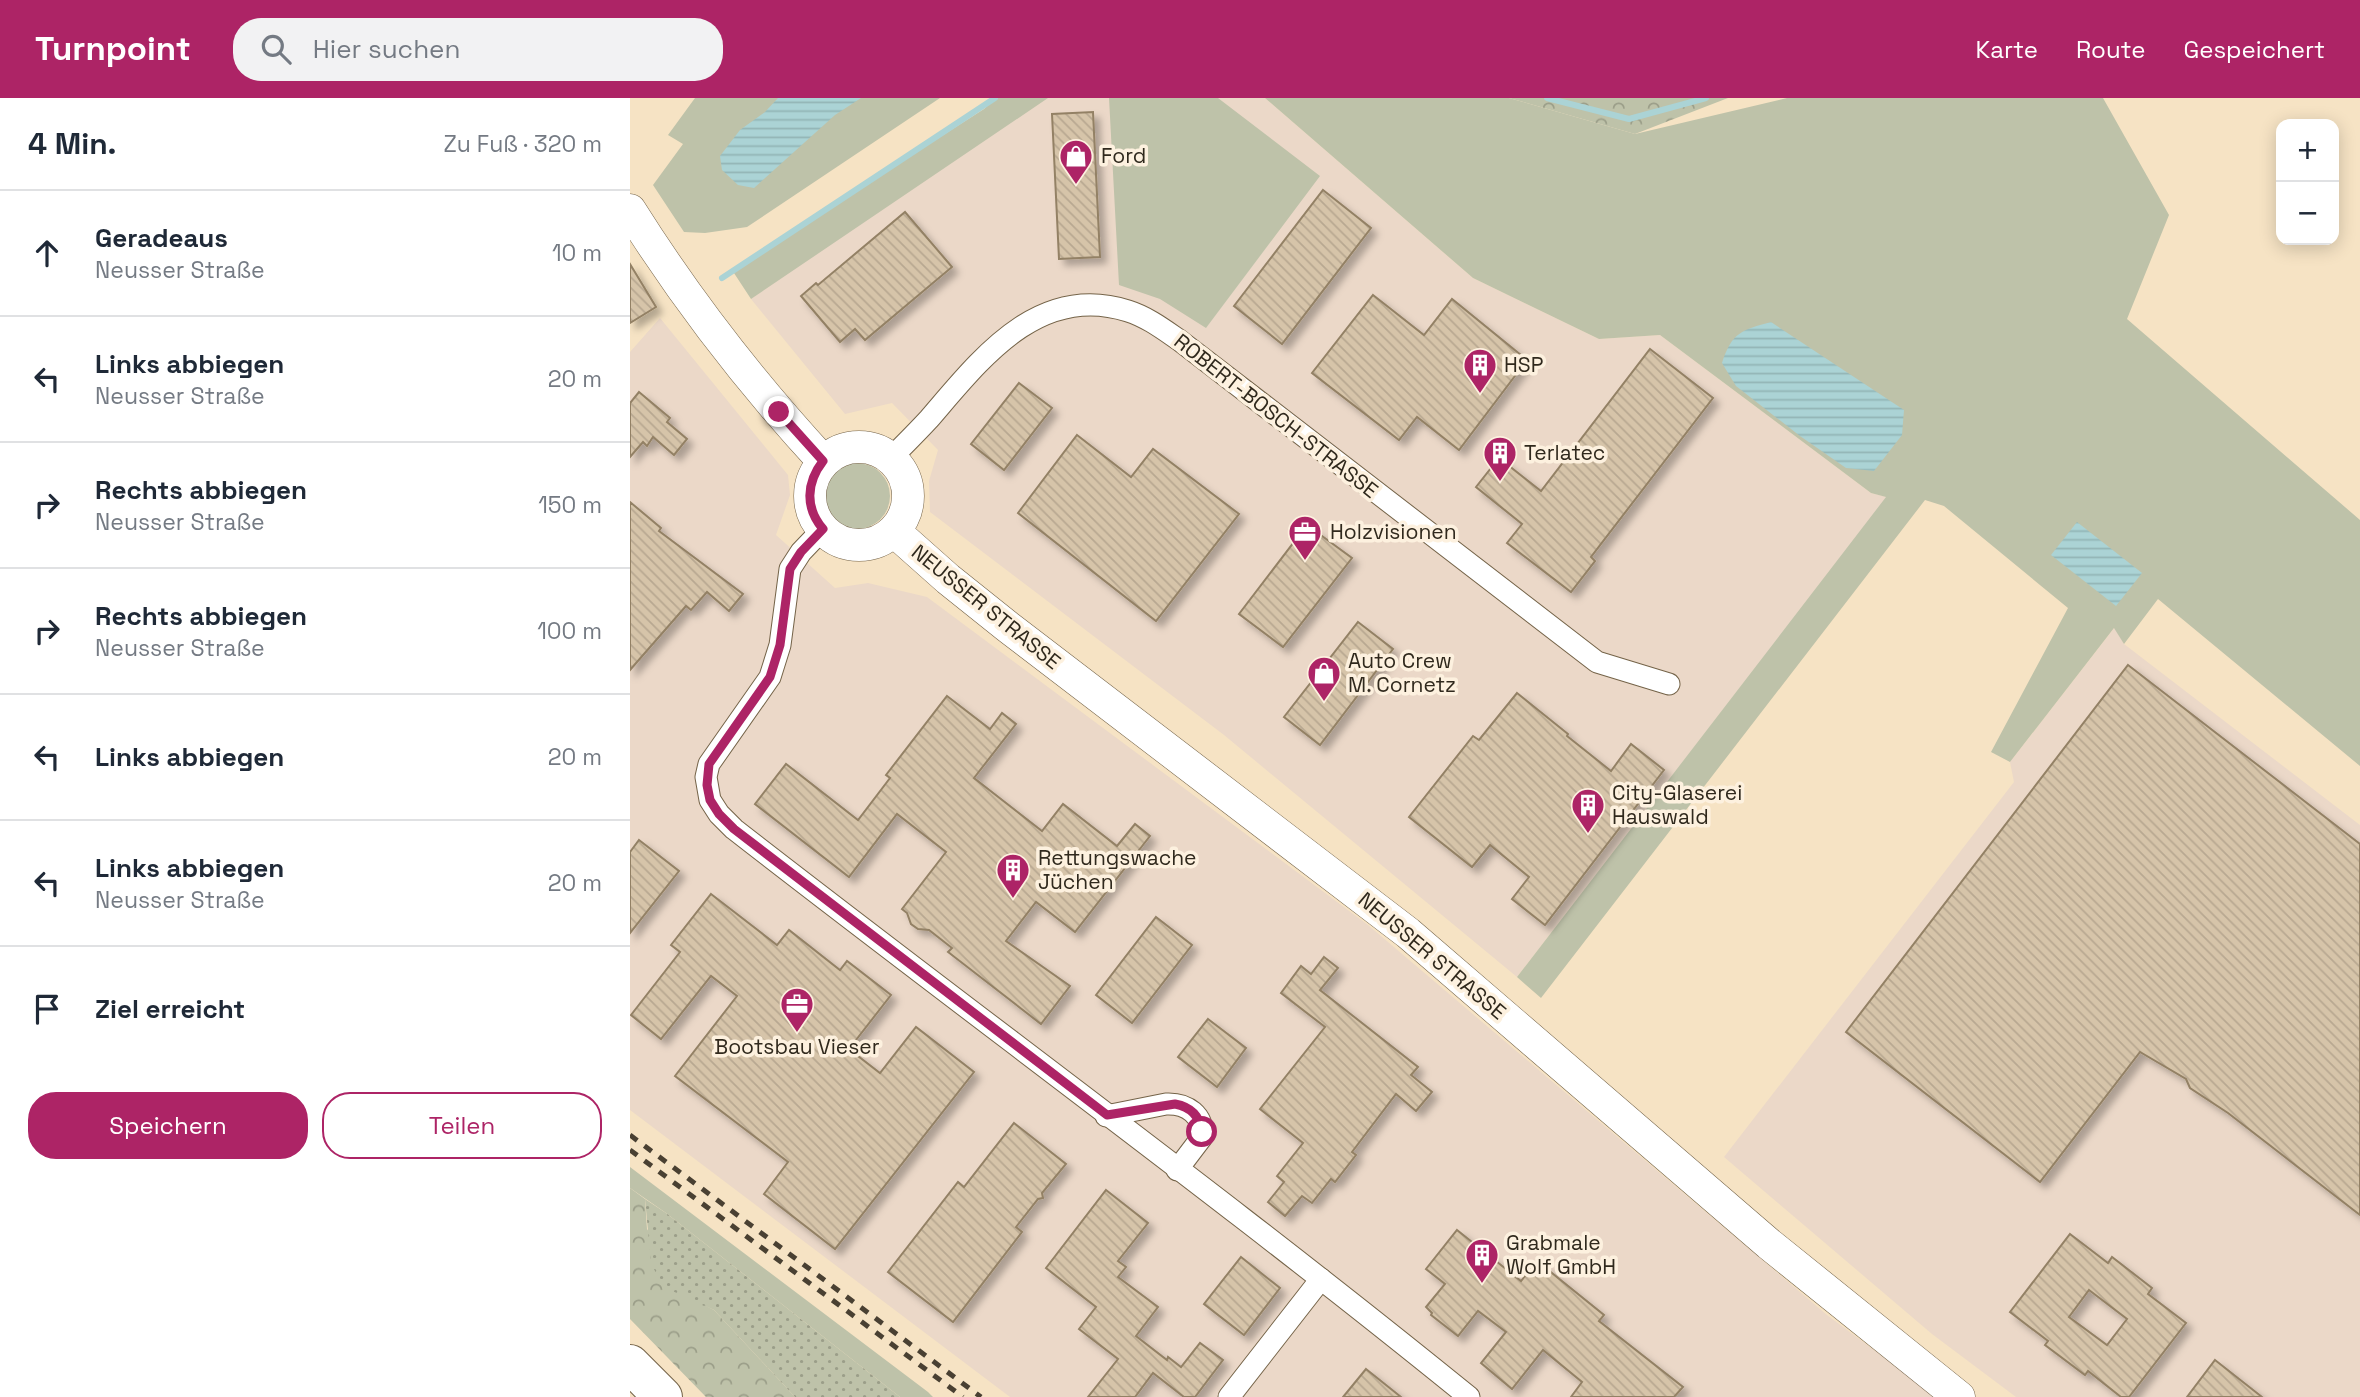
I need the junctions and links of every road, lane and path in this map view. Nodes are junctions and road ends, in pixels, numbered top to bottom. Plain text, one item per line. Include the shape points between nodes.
1 (630, 209) edge
2 (891, 458) junction
3 (823, 461) junction
4 (823, 529) junction
5 (894, 531) junction
6 (1669, 684) dead end
7 (1107, 1115) junction
8 (1177, 1170) junction
9 (1321, 1279) junction
10 (630, 1364) edge
11 (663, 1397) edge
12 (1228, 1397) edge
13 (1469, 1397) edge
14 (1959, 1397) edge

1 - 3 main road via 722,342
2 - 3 main road via 862,446 846,448
2 - 5 main road via 900,468 909,494 902,521
2 - 6 street, ROBERT-BOSCH-STRASSE via 972,369 1028,321 1080,306 1129,311 1180,340 1597,662
3 - 4 main road via 809,492 810,507
4 - 5 main road via 844,544 859,546
4 - 7 street via 790,569 780,645 770,677 709,764 707,785 714,807 734,829
5 - 14 main road, NEUSSER STRASSE via 1008,627 1408,933 1769,1244
7 - 8 street
7 - 8 street via 1166,1104 1189,1109 1200,1122 1202,1137
8 - 9 street
9 - 12 street
9 - 13 street
10 - 11 highway

